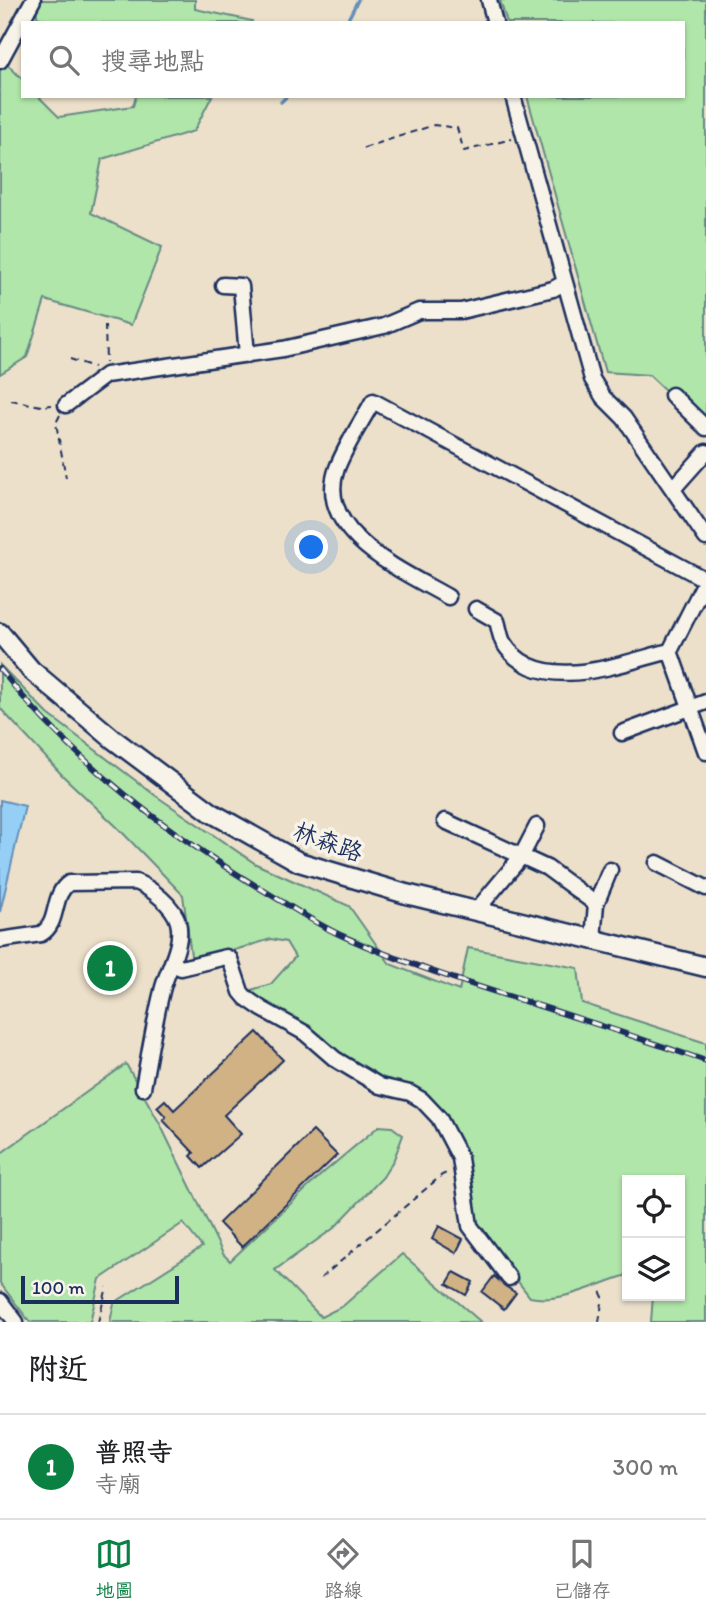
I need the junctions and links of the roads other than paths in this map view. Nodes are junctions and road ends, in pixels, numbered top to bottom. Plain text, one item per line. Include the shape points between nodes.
1 (33, 0) edge
2 (489, 0) edge
3 (22, 21) edge
4 (494, 21) edge
5 (21, 22) edge
6 (0, 61) edge
7 (513, 98) edge
8 (564, 283) junction
9 (223, 285) dead end
10 (247, 355) junction
11 (672, 395) dead end
12 (66, 405) road end
13 (706, 428) edge
14 (706, 452) edge
15 (673, 489) junction
16 (706, 538) edge
17 (706, 580) edge
18 (448, 597) dead end
19 (475, 609) dead end
20 (0, 633) edge
21 (670, 651) junction
22 (706, 702) edge
23 (690, 708) junction
24 (622, 733) dead end
25 (706, 752) edge
26 (445, 821) dead end
27 (537, 826) dead end
28 (521, 857) junction
29 (657, 863) dead end
30 (610, 870) dead end
31 (706, 888) edge
32 (596, 904) junction
33 (477, 911) junction
34 (593, 939) junction
35 (0, 940) edge
36 (173, 960) junction
37 (706, 967) edge
38 (142, 1088) dead end
39 (509, 1278) dead end
40 (0, 1301) edge
41 (16, 1322) edge

1 - 3 street
2 - 4 street
5 - 6 street
7 - 8 street
8 - 10 street via 461,311 419,311 384,326
8 - 15 street via 592,379
9 - 10 street via 241,286
10 - 12 street via 106,375
11 - 13 street
14 - 15 street
15 - 16 street
17 - 18 street via 373,401 337,469 335,503 363,545
17 - 21 street
19 - 21 street via 497,621 502,641 524,662 551,674 579,673
20 - 33 main road, 林森路 via 31,670 212,813 299,862
21 - 23 street
22 - 23 street
23 - 24 street
23 - 25 street
26 - 28 street
27 - 28 street
28 - 32 street via 547,868
28 - 33 street
29 - 31 street
30 - 32 street
32 - 34 street
33 - 34 main road, 林森路
34 - 37 main road, 林森路
35 - 36 street via 47,930 58,893 69,883 136,882 178,919
36 - 38 street via 162,990
36 - 39 street via 181,968 221,957 230,959 241,992 262,1009 380,1086 422,1100 439,1118 460,1158 470,1226
40 - 41 street

